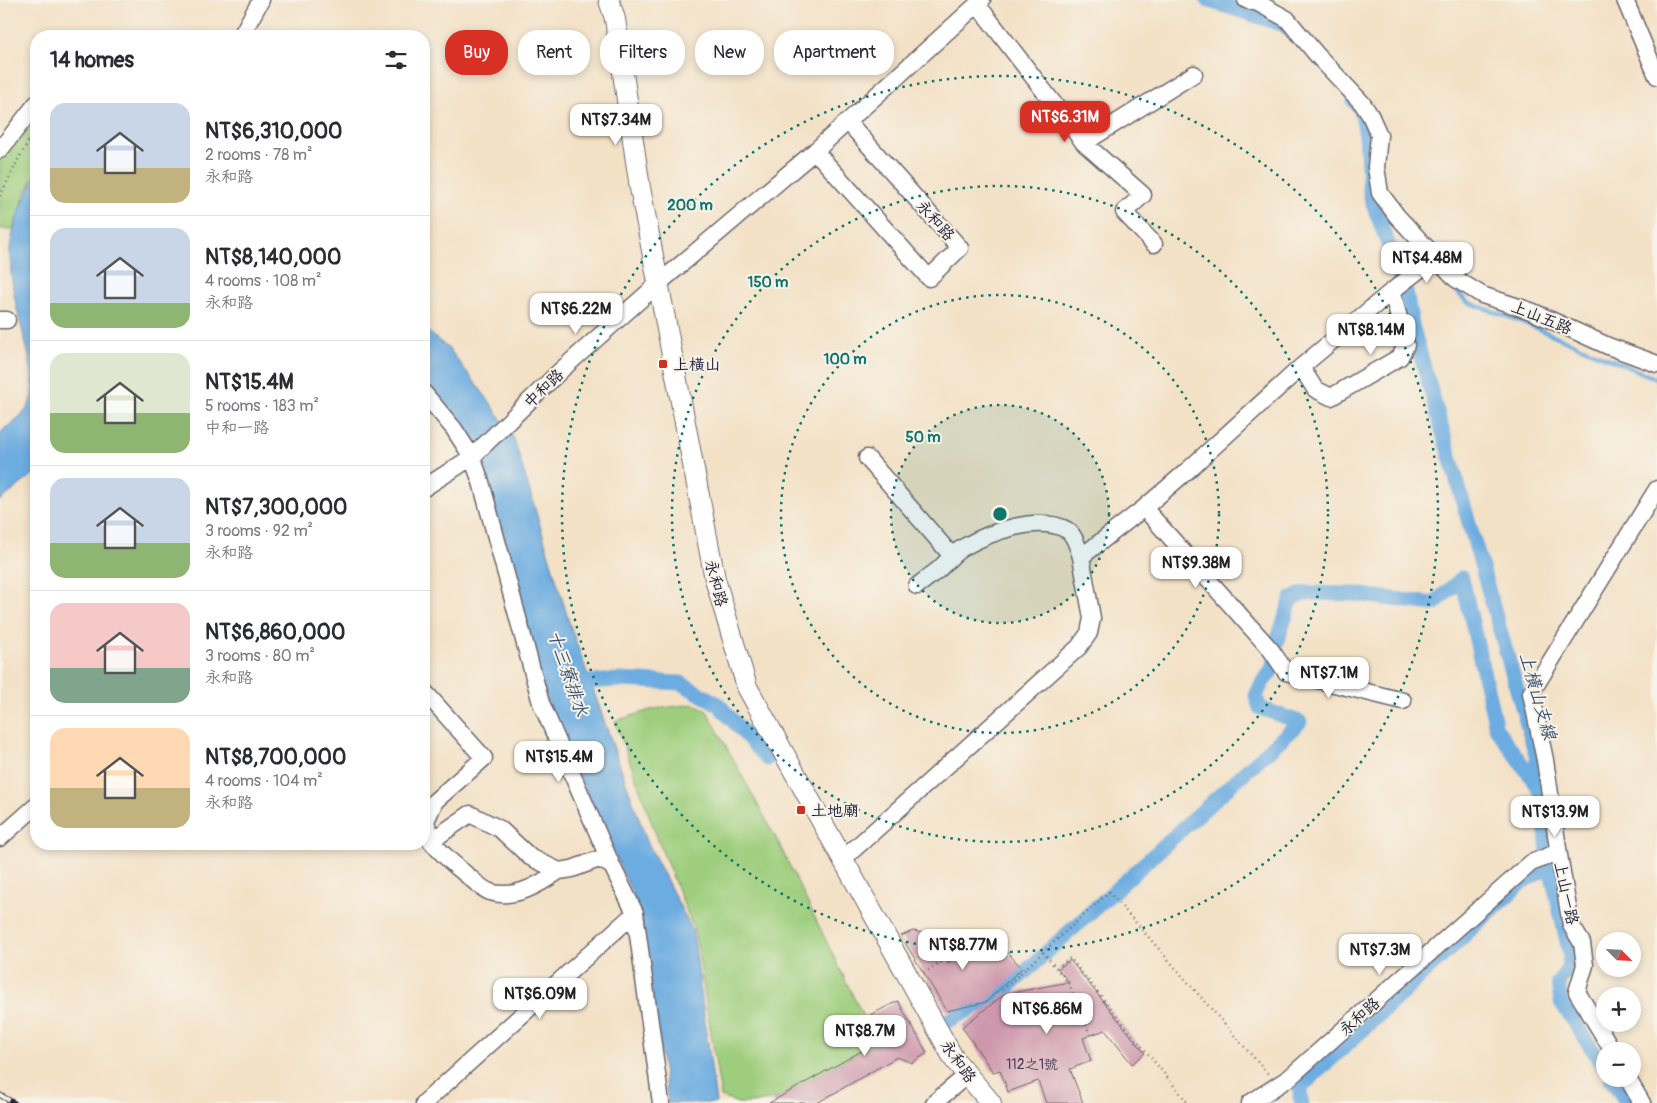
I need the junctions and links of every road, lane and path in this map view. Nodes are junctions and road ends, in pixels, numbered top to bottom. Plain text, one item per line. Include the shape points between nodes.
1 (260, 0) edge
2 (609, 0) edge
3 (1246, 0) edge
4 (1625, 0) edge
5 (979, 2) edge
6 (244, 30) edge
7 (1194, 74) dead end
8 (1657, 76) edge
9 (30, 112) edge
10 (848, 122) junction
11 (30, 139) edge
12 (1084, 142) junction
13 (0, 150) edge
14 (815, 151) junction
15 (0, 196) edge
16 (1154, 244) dead end
17 (1436, 257) junction
18 (659, 282) junction
19 (1395, 288) junction
20 (1657, 364) edge
21 (1301, 367) junction
22 (430, 400) edge
23 (474, 455) junction
24 (867, 458) dead end
25 (430, 484) edge
26 (1657, 489) edge
27 (1144, 508) junction
28 (952, 556) junction
29 (1081, 557) junction
30 (917, 586) dead end
31 (430, 698) edge
32 (1403, 701) dead end
33 (30, 811) edge
34 (430, 813) edge
35 (430, 837) edge
36 (0, 838) edge
37 (431, 841) junction
38 (1556, 855) junction
39 (843, 859) junction
40 (612, 866) junction
41 (559, 871) junction
42 (635, 914) junction
43 (963, 948) dead end
44 (1043, 952) junction
45 (940, 963) dead end
46 (1056, 968) junction
47 (1002, 990) dead end
48 (1090, 1035) dead end
49 (1608, 1042) edge
50 (967, 1074) junction
51 (1278, 1085) junction
52 (1633, 1087) edge
53 (424, 1103) edge
54 (661, 1103) edge
55 (934, 1103) edge
56 (991, 1103) edge
57 (1188, 1103) edge
58 (1250, 1103) edge
59 (1642, 1103) edge

1 - 6 street
2 - 18 main road, 永和路 via 615,19 640,188
3 - 17 street, 上山五路 via 1258,3 1287,20 1362,103 1379,135 1376,167 1380,193
4 - 8 street
5 - 10 street
5 - 12 street
7 - 12 street
9 - 13 street
10 - 14 street
10 - 14 street, 永和路 via 960,248 929,278
11 - 15 path
12 - 16 street via 1144,195 1124,212
14 - 18 street
17 - 19 street
17 - 20 street, 上山五路 via 1456,279 1482,295 1531,311
18 - 23 street, 中和路 via 559,372
18 - 39 main road, 永和路 via 715,579 747,688
19 - 21 street
19 - 21 street via 1406,345 1400,357 1331,397 1315,389
21 - 27 street
22 - 23 street
23 - 25 street, 中和路
23 - 40 street via 541,702
24 - 28 street
26 - 38 street, 上山一路 via 1531,692 1545,760
27 - 29 street
27 - 32 street via 1275,655 1286,672
28 - 29 street via 995,532 1046,523 1068,531
28 - 30 street
29 - 39 street via 1092,618 1089,633 1079,647
31 - 34 street via 484,758 436,801
33 - 36 street
35 - 37 street
37 - 41 street via 447,860 489,892 519,892 536,886
37 - 41 street via 470,814 500,829 530,857
38 - 49 street, 上山一路 via 1571,925 1582,943 1584,965 1577,992
38 - 51 street, 永和路 via 1531,863
39 - 50 main road, 永和路 via 954,1059
40 - 41 street via 599,859
40 - 42 street
42 - 53 street
42 - 54 street
43 - 45 path
44 - 46 path
44 - 47 path
44 - 51 path via 1110,892
46 - 48 path via 1069,984
46 - 57 path via 1070,958
50 - 55 street
50 - 56 main road, 永和路
51 - 58 street, 永和路
52 - 59 street

